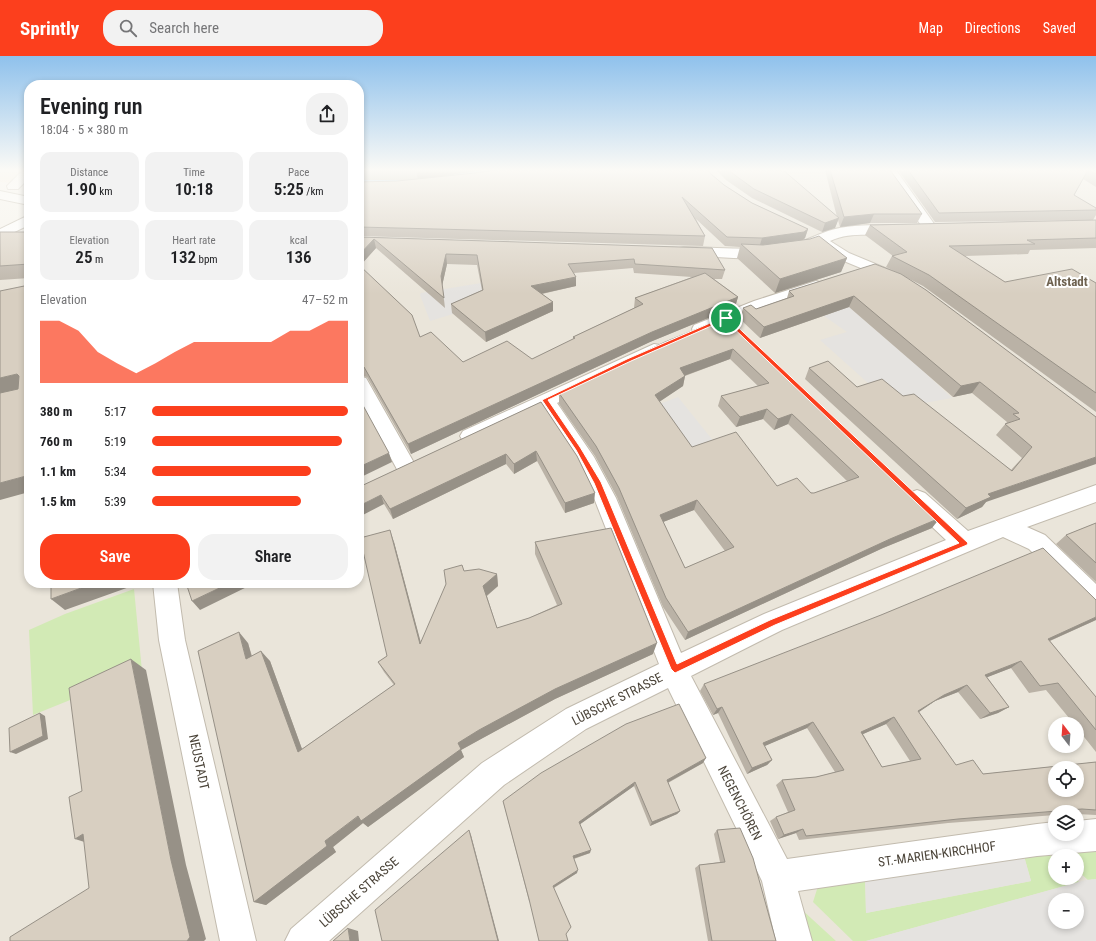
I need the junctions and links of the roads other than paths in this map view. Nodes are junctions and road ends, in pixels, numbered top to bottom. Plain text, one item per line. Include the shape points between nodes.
1 (918, 211) edge
2 (24, 222) edge
3 (930, 228) junction
4 (945, 228) edge
5 (0, 235) edge
6 (814, 235) junction
7 (668, 250) edge
8 (848, 277) edge
9 (909, 285) edge
10 (726, 318) junction
11 (741, 333) edge
12 (364, 390) edge
13 (545, 400) junction
14 (454, 443) edge
15 (386, 476) edge
16 (903, 486) edge
17 (1096, 493) edge
18 (1003, 527) junction
19 (965, 543) junction
20 (165, 588) edge
21 (1096, 600) edge
22 (675, 669) junction
23 (1096, 835) edge
24 (778, 878) junction
25 (238, 941) edge
26 (303, 941) edge
27 (794, 941) edge

1 - 3 street
2 - 5 street
3 - 4 street
3 - 6 street
6 - 7 street via 805,247 782,251 759,253
6 - 9 street via 840,254
8 - 10 street via 760,304
10 - 11 street
10 - 13 street
12 - 15 street via 413,463
13 - 14 street
13 - 22 street, NEGENCHÖREN via 578,448 597,482
16 - 19 street
17 - 18 street, LÜBSCHE STRASSE
18 - 19 street, LÜBSCHE STRASSE
18 - 21 street via 1037,542
19 - 22 street, LÜBSCHE STRASSE via 772,622
20 - 25 street, NEUSTADT via 172,640
22 - 24 street, NEGENCHÖREN via 685,695
22 - 26 street, LÜBSCHE STRASSE via 576,720 494,774
23 - 24 street, ST.-MARIEN-KIRCHHOF via 1037,840
24 - 27 street, NEGENCHÖREN

